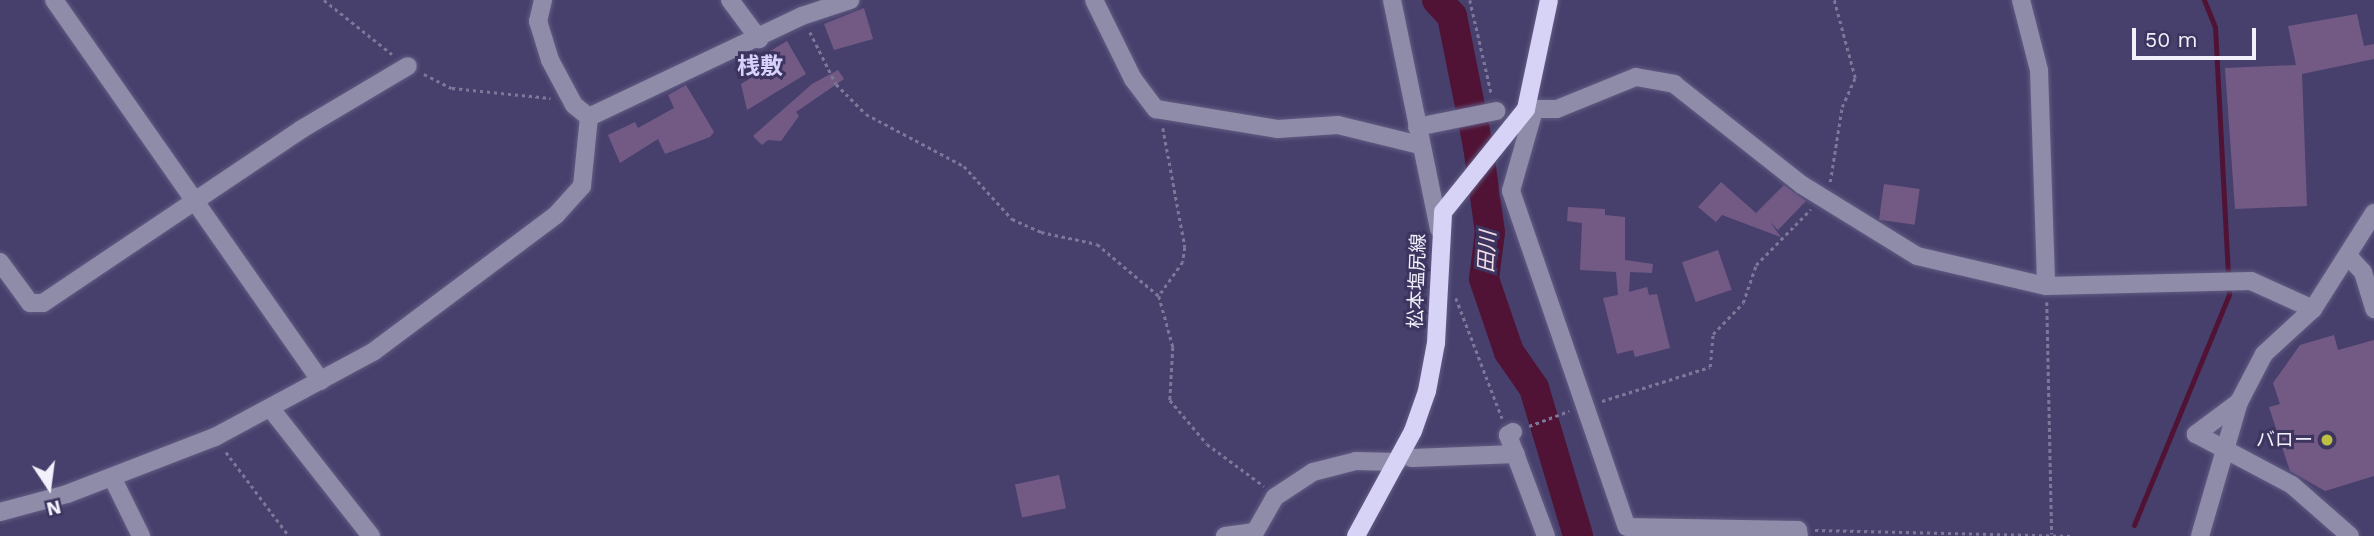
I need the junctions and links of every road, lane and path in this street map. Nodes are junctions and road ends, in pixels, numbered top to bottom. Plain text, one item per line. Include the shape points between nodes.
1 (54, 0) edge
2 (324, 0) edge
3 (543, 0) edge
4 (730, 0) edge
5 (850, 0) edge
6 (1094, 0) edge
7 (1392, 0) edge
8 (1470, 0) edge
9 (1549, 0) edge
10 (1834, 0) edge
11 (2021, 0) edge
12 (802, 16) junction
13 (759, 39) junction
14 (408, 66) junction
15 (571, 97) junction
16 (1156, 109) junction
17 (1530, 109) junction
18 (1493, 112) joint
19 (589, 117) junction
20 (1420, 133) junction
21 (1824, 196) junction
22 (197, 200) junction
23 (2374, 213) edge
24 (1439, 229) junction
25 (2348, 256) junction
26 (0, 262) edge
27 (2046, 286) junction
28 (1438, 288) junction
29 (1158, 296) junction
30 (2313, 309) junction
31 (2374, 309) edge
32 (321, 382) junction
33 (2239, 402) junction
34 (1581, 407) junction
35 (271, 409) junction
36 (1511, 433) junction
37 (215, 438) junction
38 (2222, 450) junction
39 (1516, 454) junction
40 (1399, 457) junction
41 (113, 477) junction
42 (1275, 496) junction
43 (0, 512) edge
44 (1798, 533) edge
45 (2052, 534) junction
46 (141, 536) edge
47 (289, 536) edge
48 (371, 536) edge
49 (1225, 536) edge
50 (1356, 536) edge
51 (1546, 536) edge
52 (2074, 536) edge
53 (2200, 536) edge
54 (2350, 536) edge

1 - 22 street
2 - 14 path
3 - 15 street via 538,21 550,60
4 - 13 street
5 - 12 street
6 - 16 street via 1133,79
7 - 20 street
8 - 18 path
9 - 17 main road, 松本塩尻線
10 - 21 path via 1855,78 1842,107 1836,168
11 - 27 street via 2039,69
12 - 13 street
12 - 29 path via 836,85 866,114 964,166 1012,219 1041,232 1097,244
13 - 19 street
14 - 15 path via 453,88
14 - 22 street
15 - 19 street
16 - 20 street via 1278,130 1338,125
16 - 29 path via 1185,247 1183,262
17 - 21 street via 1557,109 1636,77 1674,83
17 - 24 main road, 松本塩尻線 via 1453,196
17 - 34 street via 1511,191
18 - 20 street
19 - 32 street via 582,186 556,215 373,352
20 - 24 street
21 - 27 street via 1917,256
21 - 34 path via 1756,265 1743,303 1713,334 1710,367
22 - 26 street via 43,303 30,303
22 - 32 street
23 - 25 street
24 - 28 main road, 松本塩尻線
25 - 30 street
25 - 31 street via 2362,272
27 - 30 street via 2251,281
27 - 45 path
28 - 36 path via 1463,304
28 - 40 main road, 松本塩尻線 via 1427,391
29 - 42 path via 1173,347 1167,374 1170,400 1207,444 1239,463
30 - 33 street via 2264,354
32 - 35 street
33 - 38 street
33 - 38 street via 2196,434
34 - 36 path
34 - 44 street via 1627,527
35 - 37 street
35 - 48 street
36 - 39 street
37 - 41 street
37 - 47 path
38 - 53 street
38 - 54 street via 2292,485
39 - 40 street
39 - 51 street
40 - 42 street via 1313,472
40 - 50 main road, 松本塩尻線
41 - 43 street
41 - 46 street
42 - 49 street via 1255,532
44 - 45 path
45 - 52 path

